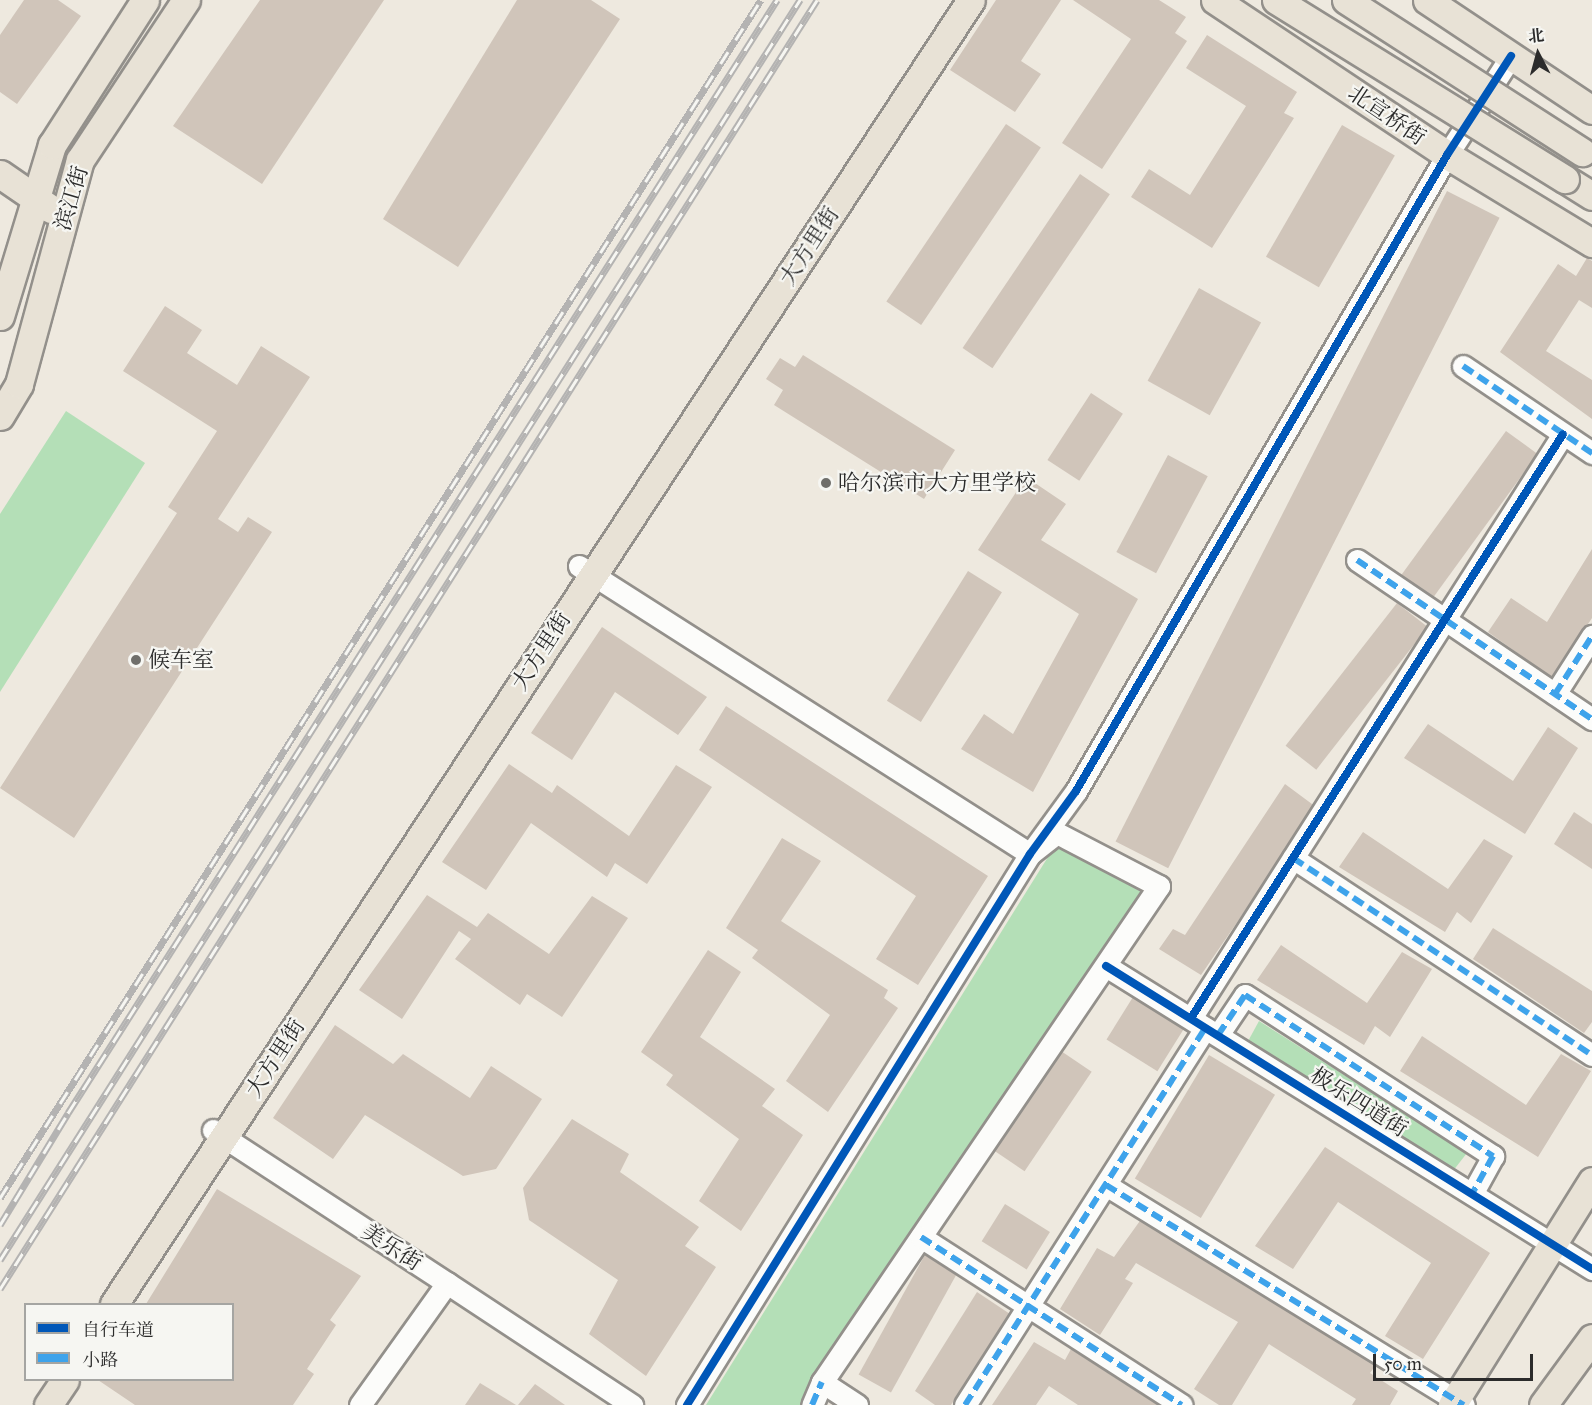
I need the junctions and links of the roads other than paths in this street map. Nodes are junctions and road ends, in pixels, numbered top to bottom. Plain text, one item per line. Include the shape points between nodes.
1 (145, 0) edge
2 (186, 0) edge
3 (950, 0) edge
4 (971, 0) edge
5 (1215, 0) edge
6 (1276, 0) edge
7 (1346, 0) edge
8 (1427, 0) edge
9 (1511, 56) junction
10 (1592, 110) edge
11 (1447, 155) junction
12 (1587, 155) edge
13 (0, 174) edge
14 (1592, 196) edge
15 (36, 199) junction
16 (64, 218) junction
17 (1592, 243) edge
18 (0, 316) edge
19 (1463, 366) dead end
20 (0, 416) edge
21 (1563, 434) junction
22 (1592, 453) edge
23 (1357, 560) dead end
24 (585, 570) junction
25 (1446, 620) junction
26 (1592, 636) edge
27 (1555, 694) junction
28 (1592, 719) edge
29 (1030, 854) junction
30 (1293, 858) junction
31 (1107, 966) junction
32 (1204, 1027) junction
33 (1592, 1055) edge
34 (218, 1133) junction
35 (1592, 1181) edge
36 (1106, 1185) junction
37 (1472, 1194) junction
38 (921, 1237) junction
39 (1552, 1243) junction
40 (1592, 1269) edge
41 (447, 1283) junction
42 (100, 1303) edge
43 (115, 1303) edge
44 (1030, 1307) junction
45 (1592, 1338) edge
46 (50, 1381) edge
47 (64, 1381) edge
48 (822, 1382) junction
49 (1457, 1403) edge
50 (34, 1405) edge
51 (48, 1405) edge
52 (360, 1405) edge
53 (632, 1405) edge
54 (687, 1405) edge
55 (812, 1405) edge
56 (857, 1405) edge
57 (965, 1405) edge
58 (1182, 1405) edge
59 (1543, 1405) edge

1 - 15 main road, 滨江街 via 52,145
2 - 16 main road, 滨江街 via 80,160
3 - 24 main road, 大方里街
4 - 24 main road, 大方里街
5 - 11 main road, 北宣桥街
6 - 14 main road, bridge
7 - 12 main road, bridge
8 - 9 main road
9 - 10 main road
9 - 11 street
11 - 17 main road, 北宣桥街
11 - 29 street via 1076,791
13 - 15 main road
15 - 16 main road
15 - 18 main road, 滨江街
16 - 20 main road, 滨江街 via 19,384
19 - 21 street
21 - 22 street
21 - 25 street
23 - 25 street
24 - 29 street
24 - 34 main road, 大方里街
25 - 27 street
25 - 30 street
26 - 27 street
27 - 28 street
29 - 31 street via 1057,833 1158,886
29 - 54 street
30 - 32 street
30 - 33 street
31 - 32 street, 极乐四道街
31 - 38 street
32 - 36 street
32 - 37 street, 极乐四道街
32 - 37 street via 1245,995 1493,1156
34 - 41 street, 美乐街
34 - 42 main road, 大方里街
34 - 43 main road, 大方里街
35 - 39 main road
36 - 44 street
36 - 49 street
37 - 39 street, 极乐四道街
38 - 44 street
38 - 48 street
39 - 40 street, 极乐四道街
39 - 49 main road
41 - 52 street, 美乐街
41 - 53 street
44 - 57 street
44 - 58 street
45 - 59 main road
46 - 50 main road
47 - 51 main road
48 - 55 street
48 - 56 street

